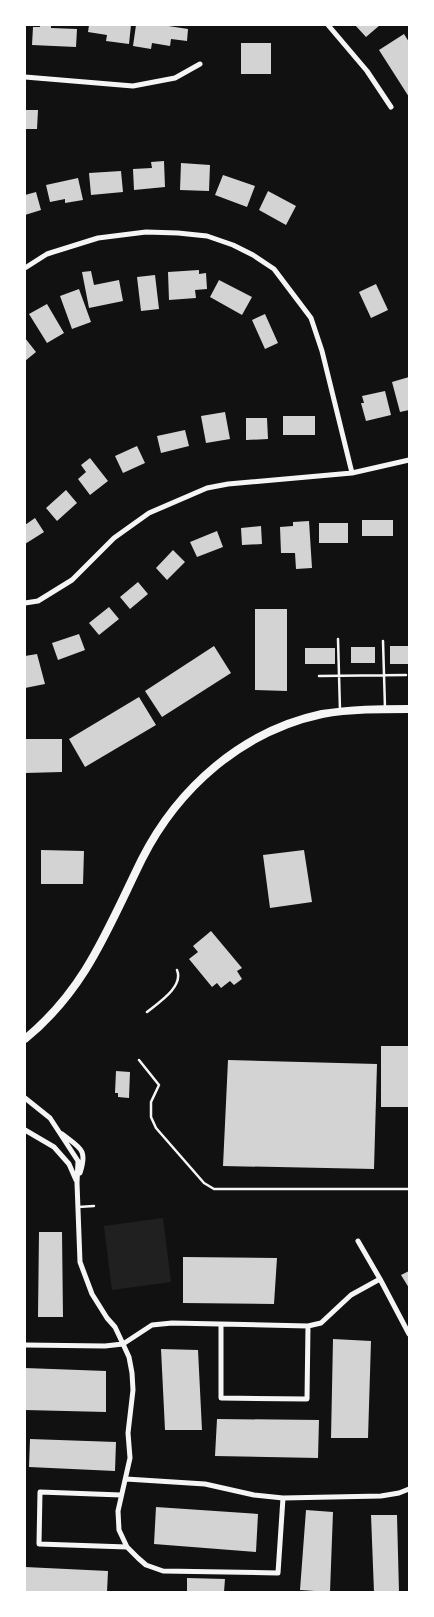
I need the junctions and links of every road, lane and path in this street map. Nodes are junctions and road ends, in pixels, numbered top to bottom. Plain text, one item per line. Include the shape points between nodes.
1 (328, 25) edge
2 (200, 64) dead end
3 (25, 77) edge
4 (391, 107) dead end
5 (25, 268) edge
6 (409, 460) edge
7 (352, 473) junction
8 (25, 603) edge
9 (338, 639) dead end
10 (383, 640) dead end
11 (318, 676) dead end
12 (339, 676) junction
13 (384, 676) junction
14 (406, 676) dead end
15 (385, 709) junction
16 (409, 709) edge
17 (340, 712) junction
18 (177, 970) dead end
19 (147, 1012) dead end
20 (25, 1039) edge
21 (139, 1060) dead end
22 (25, 1098) edge
23 (25, 1130) edge
24 (58, 1131) junction
25 (77, 1183) junction
26 (409, 1188) edge
27 (94, 1206) dead end
28 (78, 1207) junction
29 (358, 1241) dead end
30 (380, 1279) junction
31 (221, 1325) junction
32 (308, 1326) junction
33 (409, 1334) edge
34 (123, 1344) junction
35 (25, 1345) edge
36 (126, 1479) junction
37 (409, 1489) edge
38 (121, 1495) junction
39 (283, 1498) junction
40 (127, 1547) junction

1 - 4 street via 367,71
2 - 3 street via 175,78 134,86
5 - 7 street via 47,254 98,238 146,232 207,236 233,245 274,269 311,318
6 - 7 street
7 - 8 street via 207,488 149,513 114,538 72,580 38,601
9 - 12 lane
10 - 13 lane
11 - 12 lane
12 - 13 lane
12 - 17 lane
13 - 14 lane
13 - 15 lane
15 - 16 main road
15 - 17 main road
17 - 20 main road via 293,722 268,733 232,753 203,776 167,817 145,854 100,947 71,992
18 - 19 lane via 175,986
21 - 26 lane via 159,1085 151,1102 151,1116 156,1128 204,1183 214,1189
22 - 24 street via 50,1118
23 - 25 street via 54,1147 69,1164
24 - 25 street via 78,1162
24 - 25 street via 83,1154
25 - 28 street
27 - 28 lane
28 - 34 street via 80,1262 92,1294
29 - 30 street
30 - 32 street via 351,1295 321,1323
30 - 33 street
31 - 32 street
31 - 32 street via 221,1398 307,1399
31 - 34 street via 152,1325
34 - 35 street
34 - 36 street via 129,1357 133,1390
36 - 38 street
36 - 39 street via 205,1484
37 - 39 street via 380,1496
38 - 40 street via 119,1530
38 - 40 street via 40,1492 39,1544
39 - 40 street via 278,1574 163,1571 146,1565

